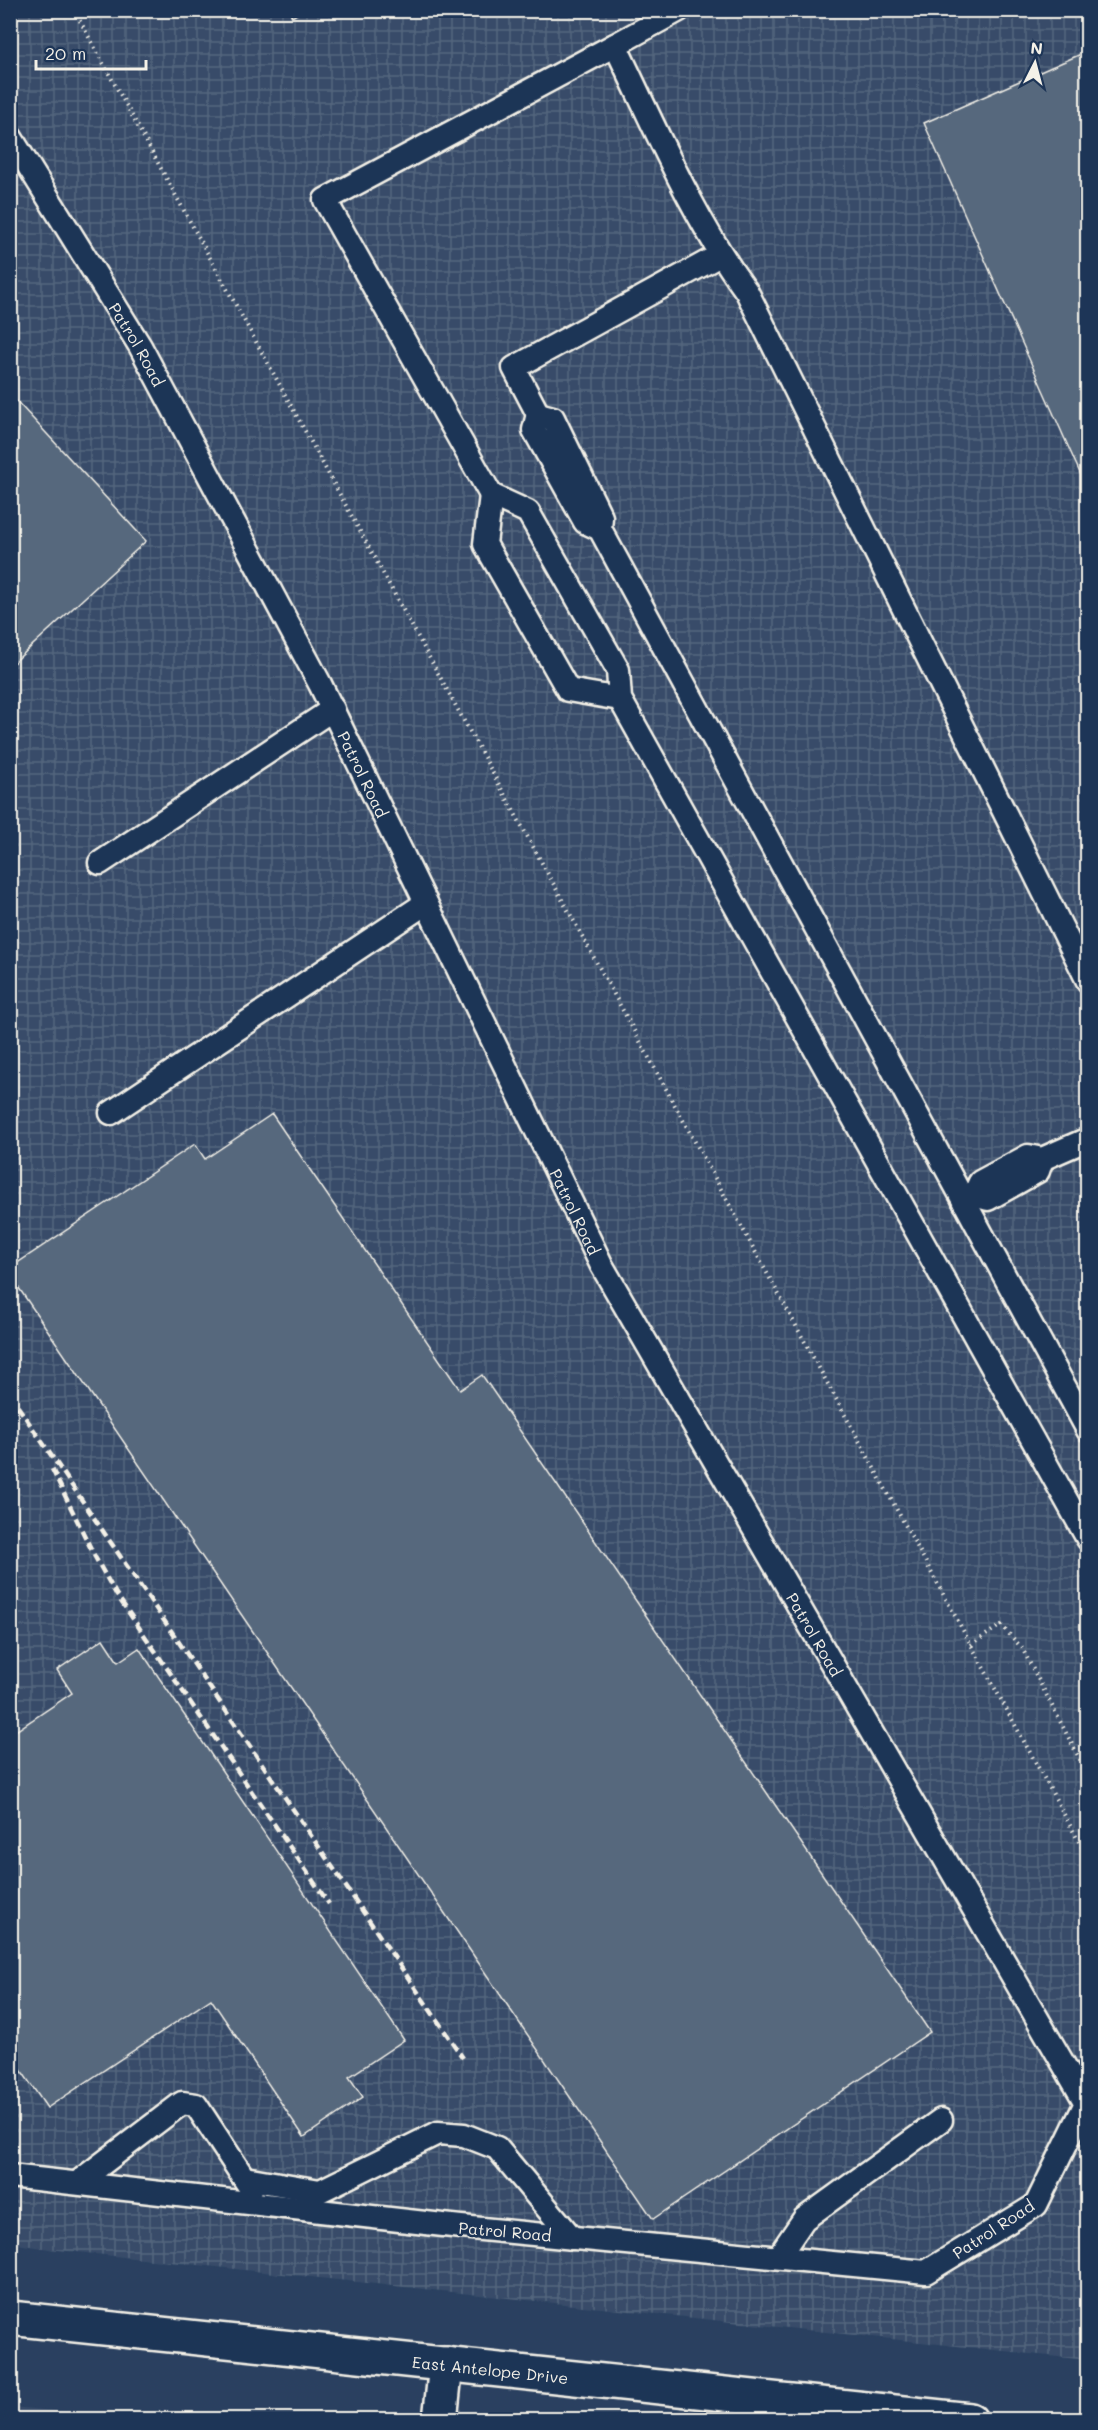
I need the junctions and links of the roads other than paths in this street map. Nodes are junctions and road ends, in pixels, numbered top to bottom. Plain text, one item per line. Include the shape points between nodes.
1 (679, 10) edge
2 (615, 45) junction
3 (10, 135) edge
4 (720, 255) junction
5 (491, 495) junction
6 (620, 699) junction
7 (333, 709) junction
8 (100, 863) dead end
9 (426, 903) junction
10 (1088, 981) edge
11 (111, 1113) dead end
12 (1088, 1139) edge
13 (969, 1198) junction
14 (1088, 1430) edge
15 (1088, 1539) edge
16 (941, 2120) dead end
17 (10, 2176) edge
18 (244, 2178) junction
19 (76, 2183) junction
20 (261, 2204) junction
21 (572, 2238) junction
22 (778, 2258) junction
23 (10, 2318) edge
24 (446, 2364) junction
25 (440, 2420) edge
26 (970, 2420) edge

1 - 2 lane
2 - 4 lane
2 - 5 lane via 325,200
3 - 7 lane, Patrol Road via 140,345
4 - 10 lane via 747,292
4 - 13 lane via 514,368 538,414 553,418 601,517 600,529
5 - 6 lane via 528,512 618,670
5 - 6 lane via 485,544 568,690
6 - 15 lane
7 - 8 lane
7 - 9 lane, Patrol Road
9 - 11 lane
9 - 22 lane, Patrol Road via 602,1266 1086,2103 1036,2205 926,2272
12 - 13 lane via 1042,1159 1038,1171 988,1199
13 - 14 lane
16 - 22 lane via 804,2219
17 - 19 lane, Patrol Road
18 - 19 lane via 196,2104 182,2103
18 - 20 lane
18 - 21 lane via 320,2190 438,2133 464,2135 497,2148
19 - 20 lane, Patrol Road
20 - 21 lane, Patrol Road
21 - 22 lane, Patrol Road
23 - 24 main road, East Antelope Drive
24 - 25 main road
24 - 26 main road, East Antelope Drive

